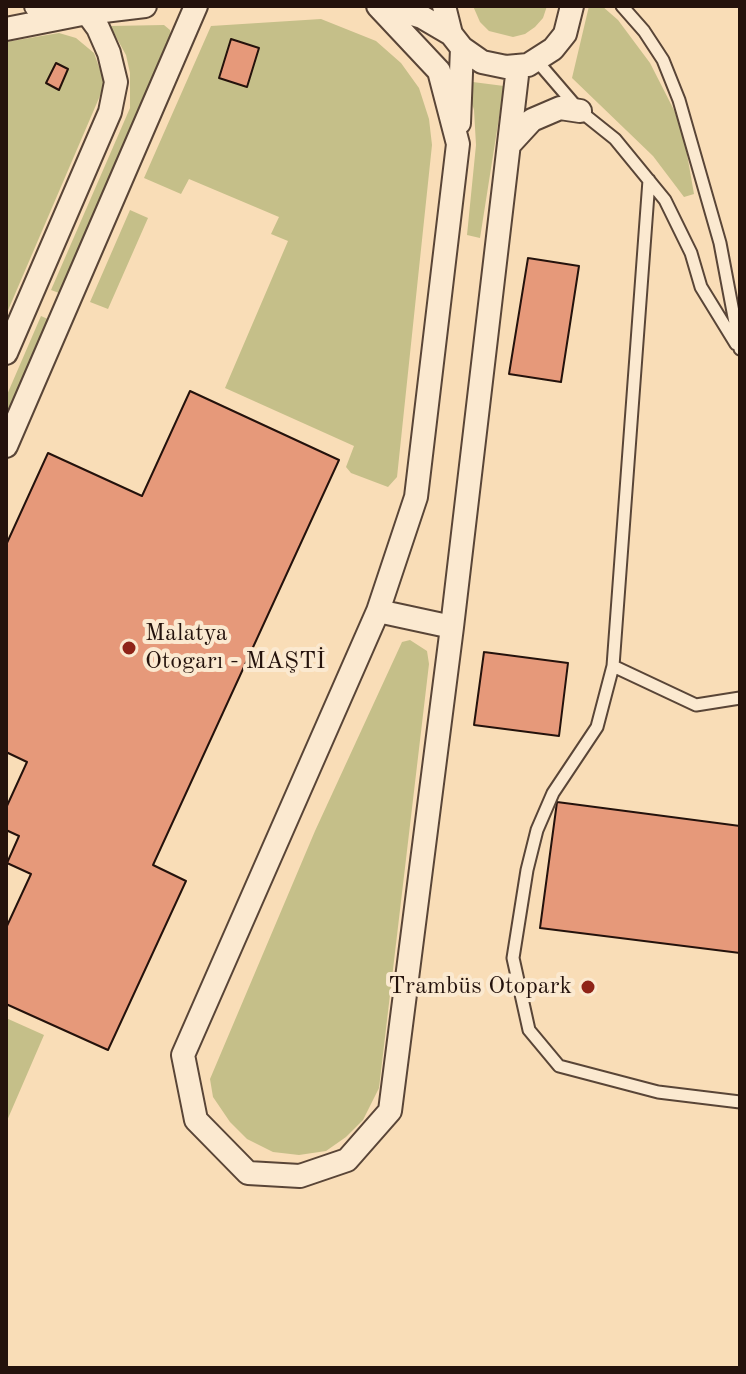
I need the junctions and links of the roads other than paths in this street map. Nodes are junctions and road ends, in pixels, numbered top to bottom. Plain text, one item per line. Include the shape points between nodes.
1 (36, 6) edge
2 (145, 6) edge
3 (196, 6) edge
4 (378, 6) edge
5 (387, 6) edge
6 (444, 6) edge
7 (572, 6) edge
8 (622, 6) edge
9 (87, 13) junction
10 (6, 29) edge
11 (457, 41) junction
12 (527, 64) junction
13 (580, 111) junction
14 (458, 144) junction
15 (509, 145) junction
16 (649, 180) junction
17 (30, 297) junction
18 (65, 311) junction
19 (740, 350) edge
20 (6, 353) edge
21 (6, 446) edge
22 (378, 611) junction
23 (452, 627) junction
24 (613, 666) junction
25 (740, 698) edge
26 (740, 1102) edge

1 - 9 street
2 - 9 street
3 - 18 street
4 - 14 street via 439,71
5 - 11 street via 422,17
6 - 11 street
7 - 12 street via 565,34 553,49
8 - 19 lane via 663,60 679,100 720,243
9 - 10 street
9 - 17 street via 109,53 116,82 110,112
11 - 12 street via 482,62
11 - 14 street
12 - 13 lane
12 - 15 street
13 - 15 street via 560,108 532,120
13 - 16 lane via 615,139
14 - 22 street via 416,497
15 - 23 street
16 - 19 lane via 665,200 701,287
16 - 24 lane
17 - 18 street
17 - 20 street
18 - 21 street
22 - 23 street
22 - 23 street via 183,1055 196,1120 248,1173 300,1176 347,1160 390,1111
24 - 25 lane via 696,705
24 - 26 lane via 597,727 553,793 527,870 513,958 529,1030 559,1066 658,1092

